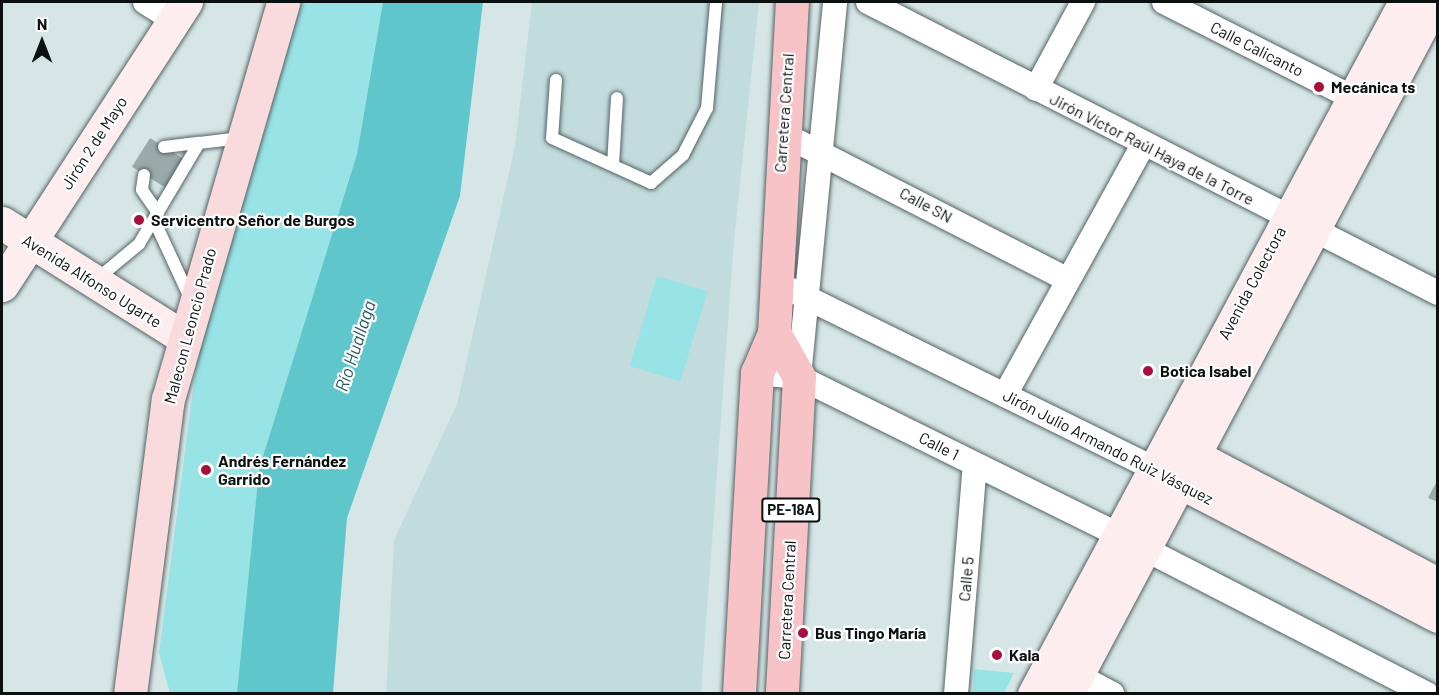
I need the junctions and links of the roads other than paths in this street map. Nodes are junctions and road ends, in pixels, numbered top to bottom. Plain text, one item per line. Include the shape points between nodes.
1 (145, 2) edge
2 (284, 2) edge
3 (716, 2) edge
4 (792, 2) edge
5 (835, 2) edge
6 (868, 2) edge
7 (1083, 2) edge
8 (1164, 2) edge
9 (1405, 2) edge
10 (1434, 2) edge
11 (180, 11) edge
12 (556, 80) dead end
13 (1036, 89) junction
14 (1351, 97) junction
15 (617, 98) dead end
16 (781, 133) junction
17 (244, 137) junction
18 (200, 143) junction
19 (1143, 145) junction
20 (164, 147) dead end
21 (821, 149) junction
22 (613, 165) junction
23 (144, 175) dead end
24 (156, 217) junction
25 (2, 223) edge
26 (1299, 226) junction
27 (30, 243) junction
28 (1068, 280) junction
29 (775, 282) junction
30 (91, 284) junction
31 (2, 285) edge
32 (1437, 293) edge
33 (807, 297) junction
34 (193, 304) junction
35 (774, 333) junction
36 (183, 337) junction
37 (757, 373) junction
38 (799, 376) junction
39 (1005, 395) junction
40 (1174, 462) junction
41 (975, 465) junction
42 (1116, 534) junction
43 (1145, 549) junction
44 (1421, 586) edge
45 (1437, 616) edge
46 (1072, 684) edge
47 (136, 688) edge
48 (739, 693) edge
49 (782, 693) edge
50 (956, 693) edge
51 (1034, 693) edge
52 (1112, 693) edge
53 (1427, 693) edge

1 - 11 street
2 - 17 main road, Malecon Leoncio Prado
3 - 22 lane via 707,108 684,155 651,183
4 - 16 highway, Carretera Central / PE-18A
5 - 21 street
6 - 13 street, Jirón Víctor Raúl Haya de la Torre
7 - 13 street
8 - 14 street, Calle Calicanto
9 - 14 street, Avenida Colectora
10 - 26 street, Avenida Colectora
11 - 27 street, Jirón 2 de Mayo
12 - 22 lane via 552,138
13 - 19 street, Jirón Víctor Raúl Haya de la Torre
14 - 26 street, Avenida Colectora
15 - 22 lane
16 - 21 street, Calle SN
16 - 29 highway, Carretera Central / PE-18A
17 - 18 lane
17 - 34 main road, Malecon Leoncio Prado
18 - 20 lane
18 - 24 lane
19 - 26 street, Jirón Víctor Raúl Haya de la Torre
19 - 28 street
21 - 28 street, Calle SN
21 - 33 street
23 - 24 lane via 142,190
24 - 30 lane via 139,244
24 - 34 lane
25 - 27 street, Avenida Alfonso Ugarte
26 - 32 street, Jirón Víctor Raúl Haya de la Torre
26 - 40 street, Avenida Colectora
27 - 30 street, Avenida Alfonso Ugarte
27 - 31 street, Jirón 2 de Mayo
28 - 39 street
29 - 33 street, Jirón Julio Armando Ruiz Vásquez
29 - 35 highway, Carretera Central / PE-18A
30 - 36 street, Avenida Alfonso Ugarte
33 - 38 street
33 - 39 street, Jirón Julio Armando Ruiz Vásquez
34 - 36 main road, Malecon Leoncio Prado
35 - 37 highway, Carretera Central / PE-18A
35 - 38 highway
36 - 47 main road, Malecon Leoncio Prado via 168,399
37 - 38 street, Calle 1
37 - 48 highway, Carretera Central / PE-18A
38 - 41 street, Calle 1
38 - 49 highway, Carretera Central / PE-18A
39 - 40 street, Jirón Julio Armando Ruiz Vásquez
40 - 42 street, Avenida Colectora
40 - 43 street, Avenida Colectora
40 - 44 street, Jirón Julio Armando Ruiz Vásquez
41 - 42 street, Calle 1
41 - 50 street, Calle 5
42 - 51 street, Avenida Colectora
43 - 46 street, Avenida Colectora
43 - 53 street
44 - 45 street, Jirón Julio Armando Ruiz Vásquez
46 - 52 street

